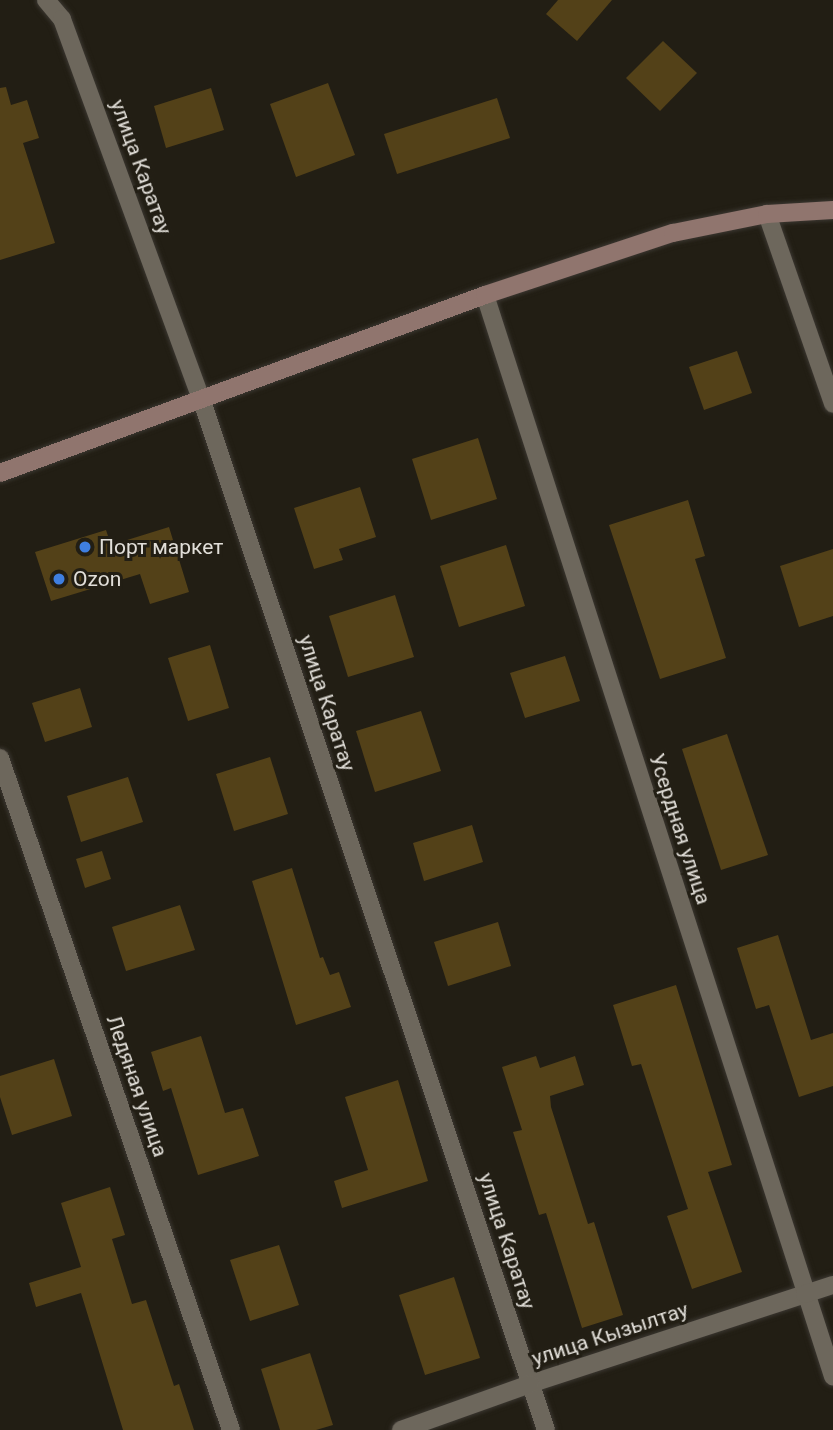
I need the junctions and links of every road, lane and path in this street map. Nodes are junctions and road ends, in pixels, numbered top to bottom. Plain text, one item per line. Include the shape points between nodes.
1 (46, 0) edge
2 (833, 210) edge
3 (767, 214) junction
4 (485, 295) junction
5 (201, 398) junction
6 (833, 404) edge
7 (0, 473) edge
8 (0, 758) edge
9 (833, 1285) edge
10 (805, 1294) junction
11 (833, 1376) edge
12 (530, 1384) junction
13 (231, 1430) edge
14 (401, 1430) edge
15 (546, 1430) edge

1 - 5 street, улица Каратау via 62,19
2 - 3 street
3 - 4 street via 673,233
3 - 6 street
4 - 5 street
4 - 10 street, Усердная улица
5 - 7 street
5 - 12 street, улица Каратау
8 - 13 street, Ледяная улица
9 - 10 street, улица Кызылтау
10 - 11 street, Усердная улица
10 - 12 street, улица Кызылтау
12 - 14 street, улица Кызылтау
12 - 15 street, улица Каратау

